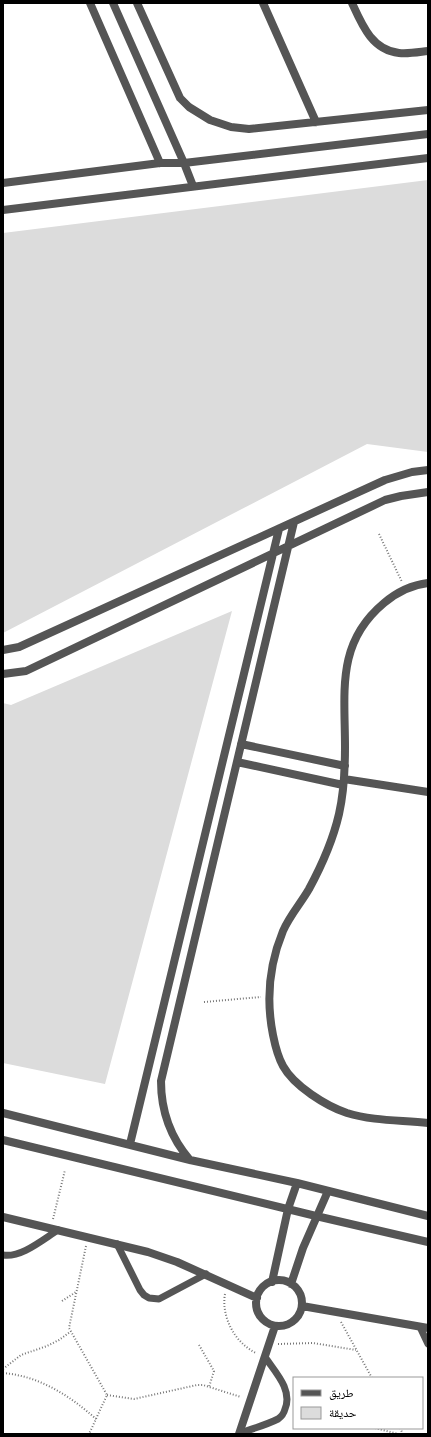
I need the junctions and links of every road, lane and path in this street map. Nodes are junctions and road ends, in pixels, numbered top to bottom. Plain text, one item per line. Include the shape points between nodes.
1 (90, 3) edge
2 (113, 3) edge
3 (137, 3) edge
4 (264, 3) edge
5 (352, 3) edge
6 (428, 51) edge
7 (428, 110) edge
8 (316, 122) junction
9 (428, 134) edge
10 (428, 158) edge
11 (160, 163) junction
12 (184, 163) junction
13 (3, 183) edge
14 (193, 186) junction
15 (3, 210) edge
16 (428, 470) edge
17 (428, 492) edge
18 (294, 522) junction
19 (279, 529) junction
20 (379, 534) dead end
21 (289, 546) junction
22 (272, 554) junction
23 (428, 583) edge
24 (405, 588) junction
25 (3, 650) edge
26 (3, 674) edge
27 (241, 744) junction
28 (237, 762) junction
29 (345, 766) junction
30 (344, 782) junction
31 (428, 792) edge
32 (269, 997) junction
33 (204, 1002) dead end
34 (3, 1114) edge
35 (428, 1123) edge
36 (3, 1140) edge
37 (130, 1144) junction
38 (190, 1160) junction
39 (65, 1170) dead end
40 (297, 1183) junction
41 (328, 1191) junction
42 (288, 1209) junction
43 (316, 1216) junction
44 (428, 1216) edge
45 (3, 1217) edge
46 (54, 1229) junction
47 (88, 1237) junction
48 (428, 1242) edge
49 (117, 1244) junction
50 (3, 1255) edge
51 (206, 1274) junction
52 (272, 1282) junction
53 (227, 1284) junction
54 (291, 1284) junction
55 (76, 1292) junction
56 (257, 1298) junction
57 (62, 1301) dead end
58 (302, 1306) junction
59 (335, 1312) junction
60 (275, 1326) junction
61 (424, 1328) edge
62 (70, 1332) junction
63 (428, 1344) edge
64 (199, 1345) dead end
65 (269, 1345) junction
66 (356, 1350) junction
67 (265, 1357) junction
68 (3, 1369) edge
69 (3, 1373) edge
70 (371, 1377) edge
71 (209, 1387) junction
72 (107, 1395) junction
73 (251, 1400) junction
74 (96, 1418) junction
75 (379, 1429) edge
76 (89, 1434) edge
77 (239, 1434) edge
78 (398, 1434) edge

1 - 11 street
2 - 12 street
3 - 8 street via 180,98 199,114 222,125 249,129
4 - 8 street
5 - 6 street via 365,31 380,46 399,53
7 - 8 street
9 - 12 street
10 - 14 street
11 - 12 street
11 - 13 street
12 - 14 street
14 - 15 street
16 - 18 street via 385,480
17 - 21 street via 385,500
18 - 19 street
18 - 21 street
19 - 22 street
19 - 25 street via 19,647
20 - 24 path
21 - 22 street
21 - 27 street
22 - 26 street via 26,671
22 - 37 street
23 - 24 street
24 - 29 street via 376,609 356,636 350,651 344,684
27 - 28 street
27 - 29 street
28 - 30 street
28 - 38 street via 161,1081 162,1104 168,1125 177,1144
29 - 30 street
30 - 31 street
30 - 32 street via 332,840 308,891 294,910 276,952
32 - 33 path
32 - 35 street via 275,1044 283,1066 311,1094 328,1105 366,1118
34 - 37 street
36 - 42 street
37 - 38 street
38 - 40 street
39 - 46 path
40 - 41 street
40 - 42 street
41 - 43 street
41 - 44 street
42 - 43 street
42 - 52 street
43 - 48 street
43 - 54 street
45 - 46 street
46 - 47 street
46 - 50 lane via 20,1254
47 - 49 street
47 - 55 path
49 - 51 street via 148,1252
49 - 51 lane via 140,1290 149,1298 158,1299
51 - 53 street
52 - 54 street via 285,1281
52 - 56 street via 263,1288
53 - 56 street
53 - 67 path via 225,1310 234,1334 253,1352
54 - 58 street via 300,1293
55 - 57 path
55 - 62 path via 69,1325
56 - 60 street via 259,1313 265,1321
58 - 59 street
58 - 60 street via 293,1322
59 - 61 street
59 - 66 path
60 - 65 street
61 - 63 lane
62 - 68 path via 47,1346 21,1355
62 - 72 path
64 - 71 path via 214,1371
65 - 66 path via 313,1343
65 - 67 street
66 - 70 path
67 - 73 street
67 - 77 lane via 286,1388 287,1404 279,1418
69 - 74 path via 33,1379 56,1389
71 - 72 path via 192,1385 134,1399
71 - 73 path
72 - 74 path
73 - 77 street
74 - 76 path
75 - 78 path

